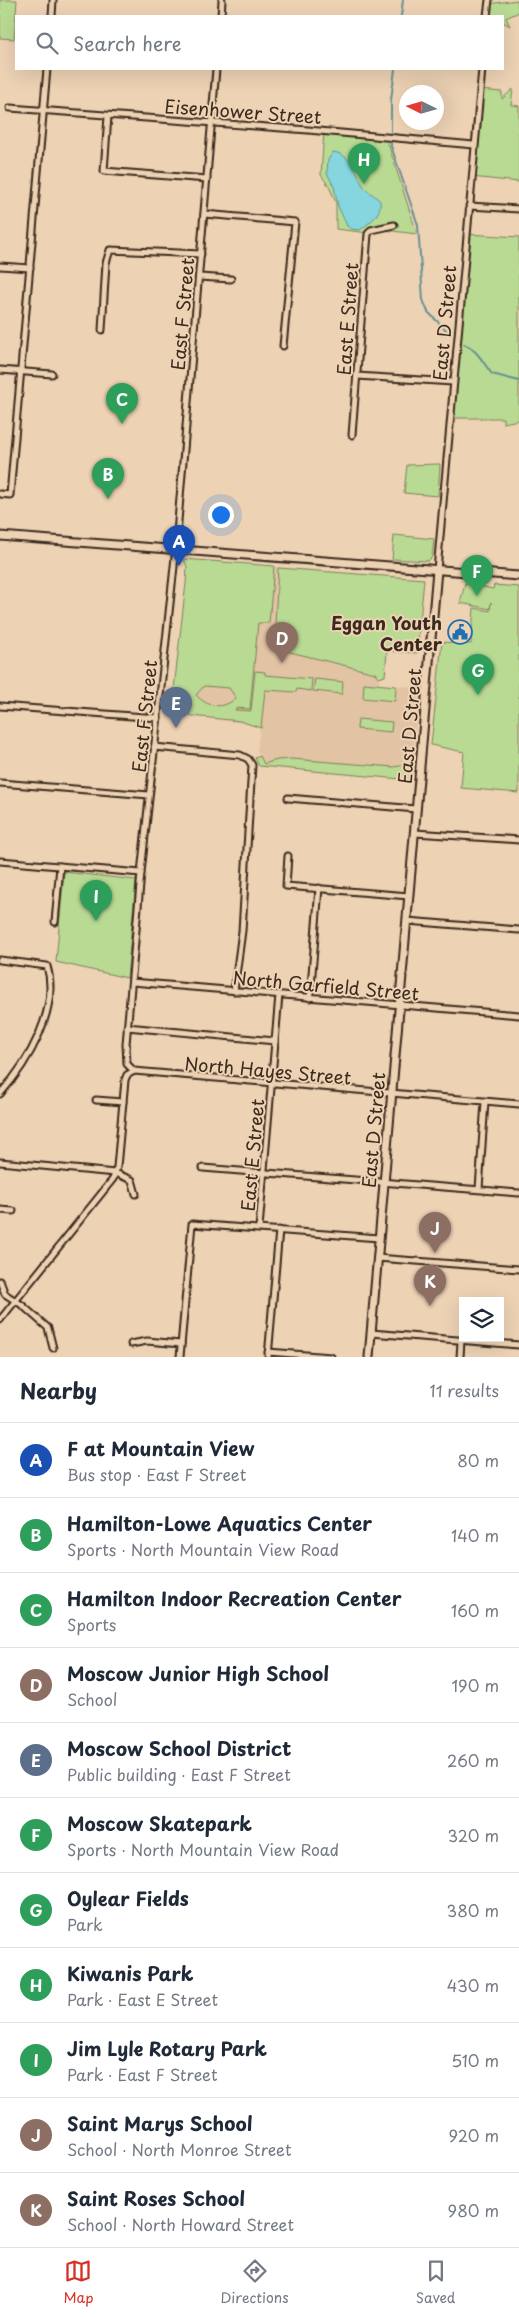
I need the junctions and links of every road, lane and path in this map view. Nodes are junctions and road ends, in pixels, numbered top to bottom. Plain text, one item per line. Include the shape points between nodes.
1 (54, 0) edge
2 (222, 0) edge
3 (488, 0) edge
4 (52, 15) edge
5 (221, 15) edge
6 (487, 15) edge
7 (47, 70) edge
8 (216, 70) edge
9 (482, 70) edge
10 (10, 108) dead end
11 (43, 111) junction
12 (108, 116) junction
13 (212, 123) junction
14 (474, 145) junction
15 (207, 179) junction
16 (469, 206) junction
17 (519, 209) edge
18 (204, 214) junction
19 (394, 225) dead end
20 (201, 254) junction
21 (0, 266) edge
22 (30, 268) junction
23 (199, 277) junction
24 (231, 279) dead end
25 (102, 330) dead end
26 (283, 346) dead end
27 (0, 370) edge
28 (20, 371) junction
29 (52, 374) dead end
30 (357, 376) junction
31 (454, 382) junction
32 (352, 435) dead end
33 (0, 494) edge
34 (0, 536) edge
35 (176, 550) junction
36 (437, 570) junction
37 (519, 576) edge
38 (0, 706) edge
39 (158, 718) junction
40 (154, 747) junction
41 (0, 783) edge
42 (149, 795) junction
43 (288, 798) dead end
44 (416, 809) junction
45 (414, 833) junction
46 (519, 840) edge
47 (288, 856) dead end
48 (0, 861) edge
49 (60, 866) junction
50 (141, 873) junction
51 (319, 888) junction
52 (409, 896) junction
53 (407, 921) junction
54 (55, 922) dead end
55 (519, 930) edge
56 (0, 960) edge
57 (132, 982) junction
58 (234, 991) junction
59 (279, 995) junction
60 (310, 998) junction
61 (399, 1006) junction
62 (519, 1015) edge
63 (127, 1027) junction
64 (275, 1041) junction
65 (134, 1072) junction
66 (272, 1084) junction
67 (0, 1094) edge
68 (391, 1094) junction
69 (96, 1100) dead end
70 (123, 1102) junction
71 (485, 1102) junction
72 (519, 1104) edge
73 (0, 1162) edge
74 (203, 1168) dead end
75 (263, 1172) junction
76 (115, 1173) junction
77 (384, 1182) junction
78 (479, 1189) junction
79 (519, 1193) edge
80 (136, 1194) dead end
81 (0, 1210) edge
82 (13, 1211) dead end
83 (259, 1228) junction
84 (279, 1230) junction
85 (379, 1238) junction
86 (377, 1258) junction
87 (519, 1269) edge
88 (0, 1281) edge
89 (14, 1302) junction
90 (0, 1320) edge
91 (371, 1333) junction
92 (459, 1341) edge
93 (461, 1342) edge
94 (476, 1342) edge
95 (131, 1344) dead end
96 (181, 1344) junction
97 (519, 1345) edge
98 (53, 1348) dead end
99 (268, 1355) edge
100 (180, 1357) edge
101 (331, 1357) edge
102 (369, 1357) edge
103 (460, 1357) edge

1 - 4 street
2 - 5 street
3 - 6 street
7 - 11 street
8 - 13 street, East F Street
9 - 14 street, East D Street
10 - 11 street, Eisenhower Street
11 - 12 street, Eisenhower Street
11 - 22 street
12 - 13 street, Eisenhower Street
12 - 15 street via 104,171
13 - 14 street, Eisenhower Street
13 - 15 street, East F Street
14 - 16 street, East D Street
15 - 18 street, East F Street
16 - 17 street
16 - 31 street, East D Street
18 - 20 street, East F Street
18 - 26 street via 295,222
19 - 30 street, East E Street via 371,230 368,234
20 - 23 street, East F Street
20 - 25 street via 113,249 108,253
21 - 22 street
22 - 28 street
23 - 24 street
23 - 35 street, East F Street
27 - 28 street
28 - 29 street
28 - 33 street via 10,495
30 - 31 street
30 - 32 street, East E Street
31 - 36 street, East D Street
34 - 35 street
35 - 36 street
35 - 39 street, East F Street
36 - 37 street
36 - 44 street, East D Street
38 - 39 street
39 - 40 street, East F Street
40 - 42 street, East F Street
40 - 58 street via 240,755 252,765 242,931
41 - 42 street
42 - 50 street, East F Street
43 - 44 street
44 - 45 street, East D Street
45 - 46 street
45 - 52 street, East D Street
47 - 51 street via 286,886
48 - 49 street
49 - 50 street
49 - 54 street
50 - 57 street, East F Street
51 - 52 street
51 - 60 street
52 - 53 street, East D Street
53 - 55 street
53 - 61 street, East D Street
56 - 67 street via 47,966 49,994 44,1020 31,1052
57 - 58 street, North Garfield Street
57 - 63 street, East F Street
58 - 59 street, North Garfield Street
59 - 60 street, North Garfield Street
59 - 64 street, East E Street
60 - 61 street, North Garfield Street
61 - 62 street, North Garfield Street
61 - 68 street, East D Street
63 - 64 street
63 - 65 street, East F Street via 125,1058
64 - 66 street, East E Street
65 - 66 street, North Hayes Street
65 - 70 street via 125,1080
66 - 68 street, North Hayes Street
66 - 75 street, East E Street
68 - 71 street, North Hayes Street
68 - 77 street, East D Street
69 - 70 street
70 - 76 street
71 - 72 street, North Hayes Street
71 - 78 street
73 - 76 street
74 - 75 street
75 - 77 street
75 - 83 street, East E Street
76 - 80 street via 132,1180
76 - 89 street via 114,1179
77 - 78 street
77 - 85 street, East D Street
78 - 79 street
81 - 82 street
83 - 84 street
83 - 96 street via 192,1224
84 - 85 street
84 - 99 street
85 - 86 street, East D Street
86 - 87 street
86 - 91 street, East D Street
88 - 89 street via 5,1294
89 - 90 street
89 - 98 street via 48,1328
91 - 92 street
91 - 102 street, East D Street
93 - 103 street
94 - 97 street
95 - 96 street
96 - 100 street
99 - 101 street

